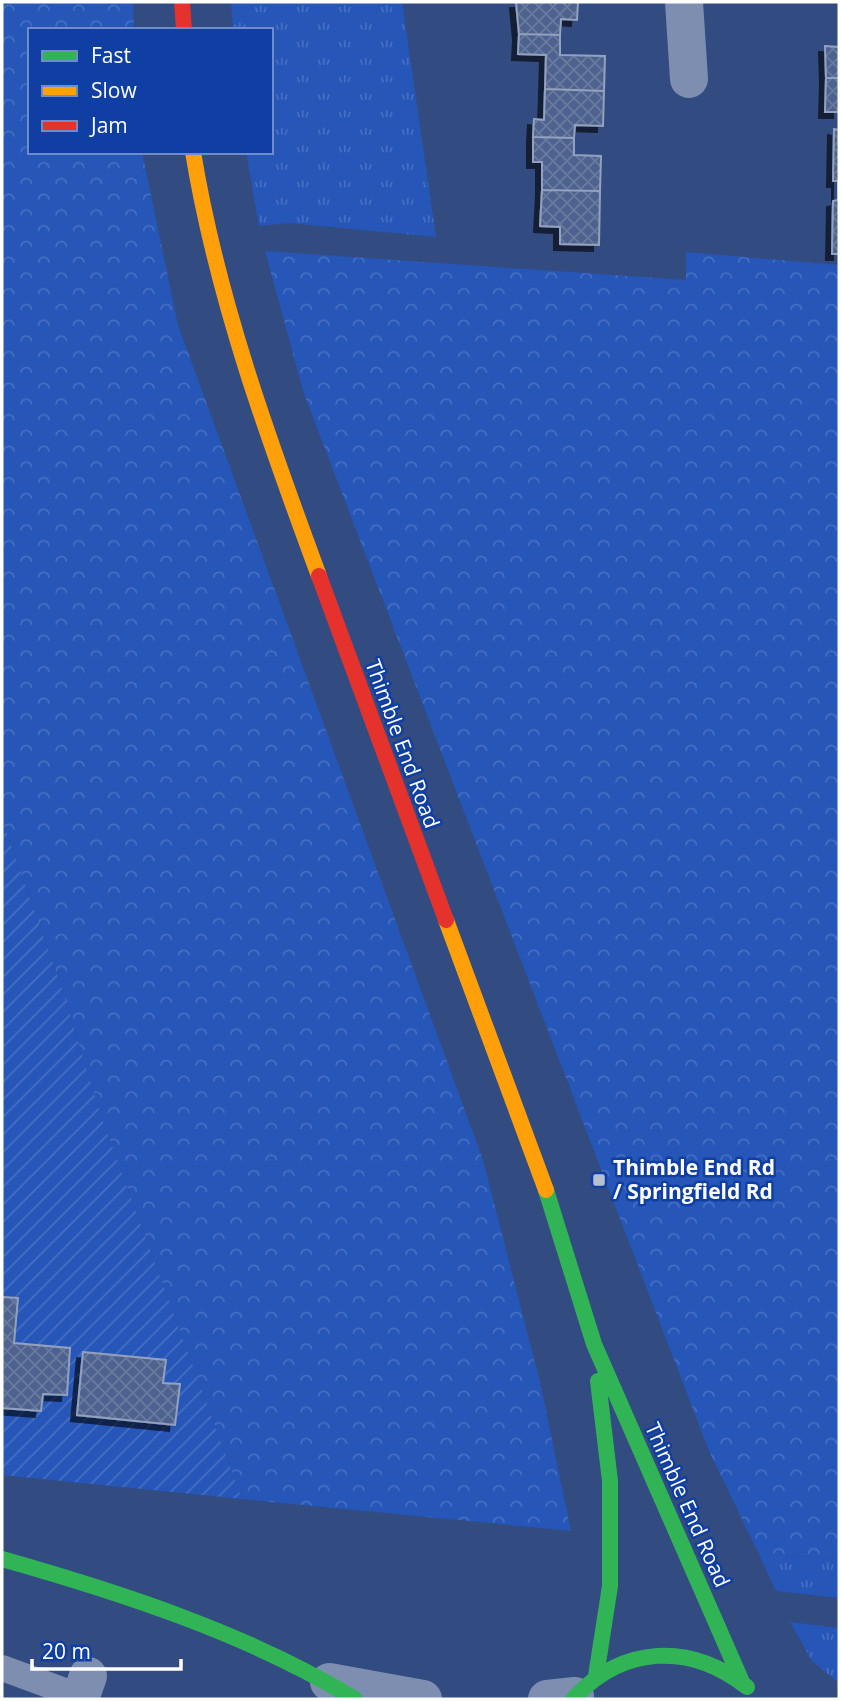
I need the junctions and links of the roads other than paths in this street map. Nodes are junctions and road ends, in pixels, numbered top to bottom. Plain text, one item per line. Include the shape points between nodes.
1 (182, 2) edge
2 (684, 2) edge
3 (184, 28) edge
4 (689, 79) dead end
5 (193, 154) edge
6 (594, 1344) junction
7 (2, 1559) edge
8 (2, 1668) edge
9 (742, 1682) junction
10 (83, 1691) edge
11 (342, 1691) edge
12 (573, 1693) edge
13 (423, 1699) edge
14 (758, 1699) edge

1 - 3 street
2 - 4 street
5 - 6 street, Thimble End Road via 202,207 260,415 547,1193
6 - 9 street, Thimble End Road
6 - 12 street, Thimble End Road via 610,1481 610,1586
7 - 11 street via 141,1602 229,1637
8 - 10 lane
9 - 12 street via 687,1656 645,1656
9 - 14 street
11 - 13 street

